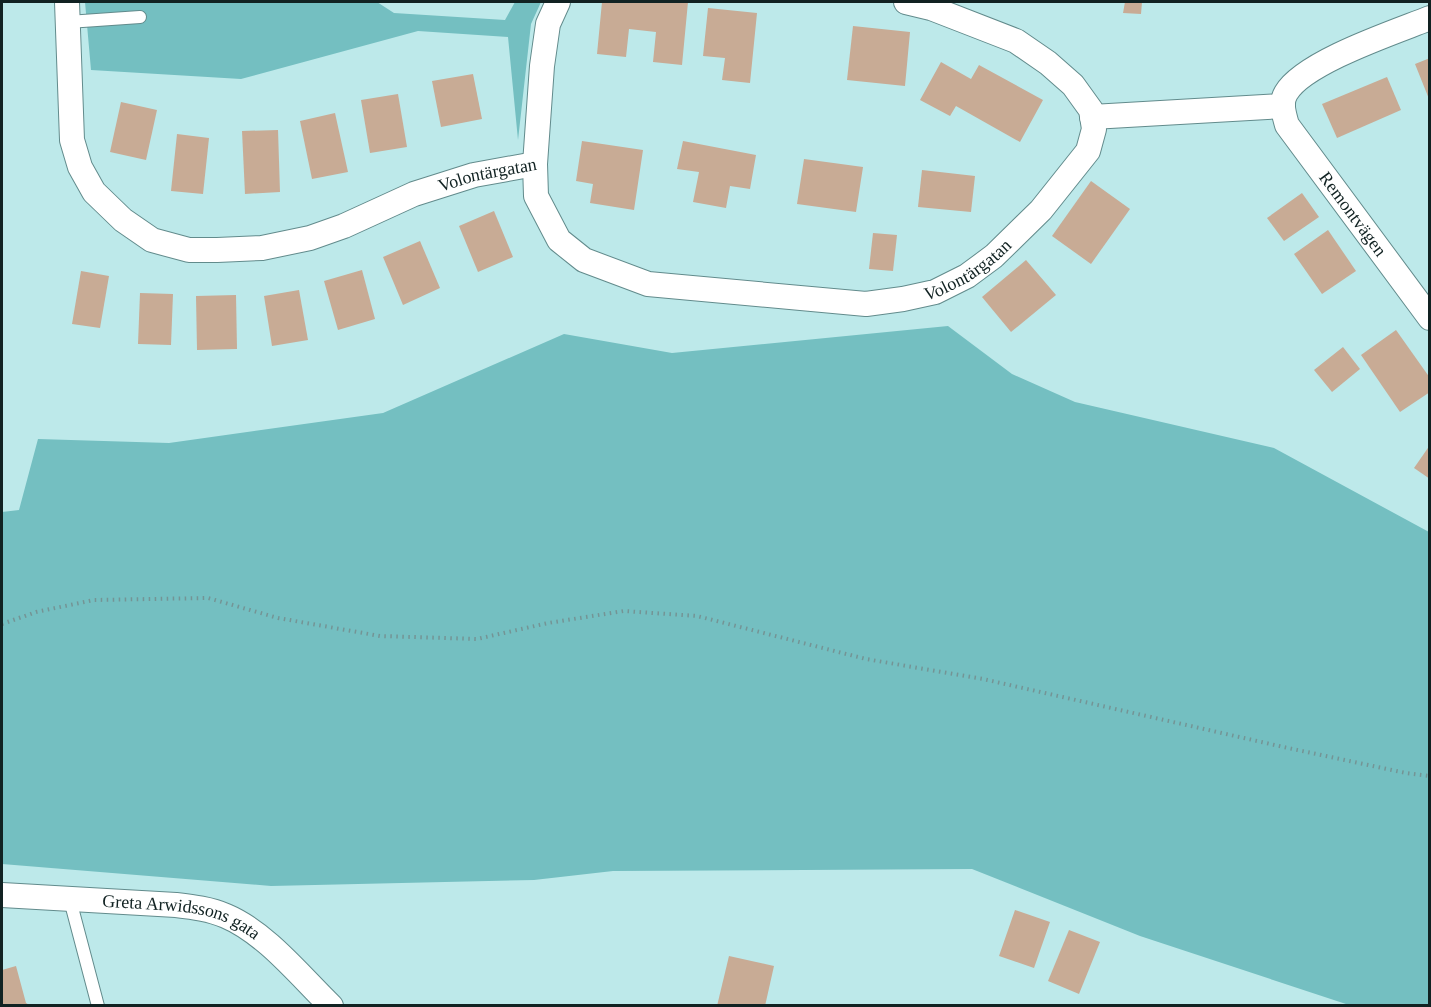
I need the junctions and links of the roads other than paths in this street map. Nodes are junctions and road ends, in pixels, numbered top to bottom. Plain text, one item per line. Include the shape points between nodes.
1 (558, 2) edge
2 (906, 2) edge
3 (67, 12) edge
4 (140, 17) dead end
5 (1430, 18) edge
6 (1282, 106) junction
7 (1092, 117) junction
8 (535, 164) junction
9 (1430, 318) edge
10 (2, 895) edge
11 (70, 900) junction
12 (98, 1005) edge
13 (331, 1005) edge

1 - 8 street via 548,24 542,66
2 - 7 street via 1016,41 1073,85
3 - 4 lane
3 - 8 street, Volontärgatan via 72,140 80,167 94,192 123,220 152,240 189,250 262,248 310,238 414,194 474,175
5 - 6 street via 1318,64 1286,93
6 - 7 street
6 - 9 street, Remontvägen via 1287,124
7 - 8 street, Volontärgatan via 1094,129 1088,152 1041,210 994,255 967,276 935,292 866,304 648,284 584,260 559,240 536,196
10 - 11 street, Greta Arwidssons gata
11 - 12 lane
11 - 13 street, Greta Arwidssons gata via 176,905 225,915 262,939

